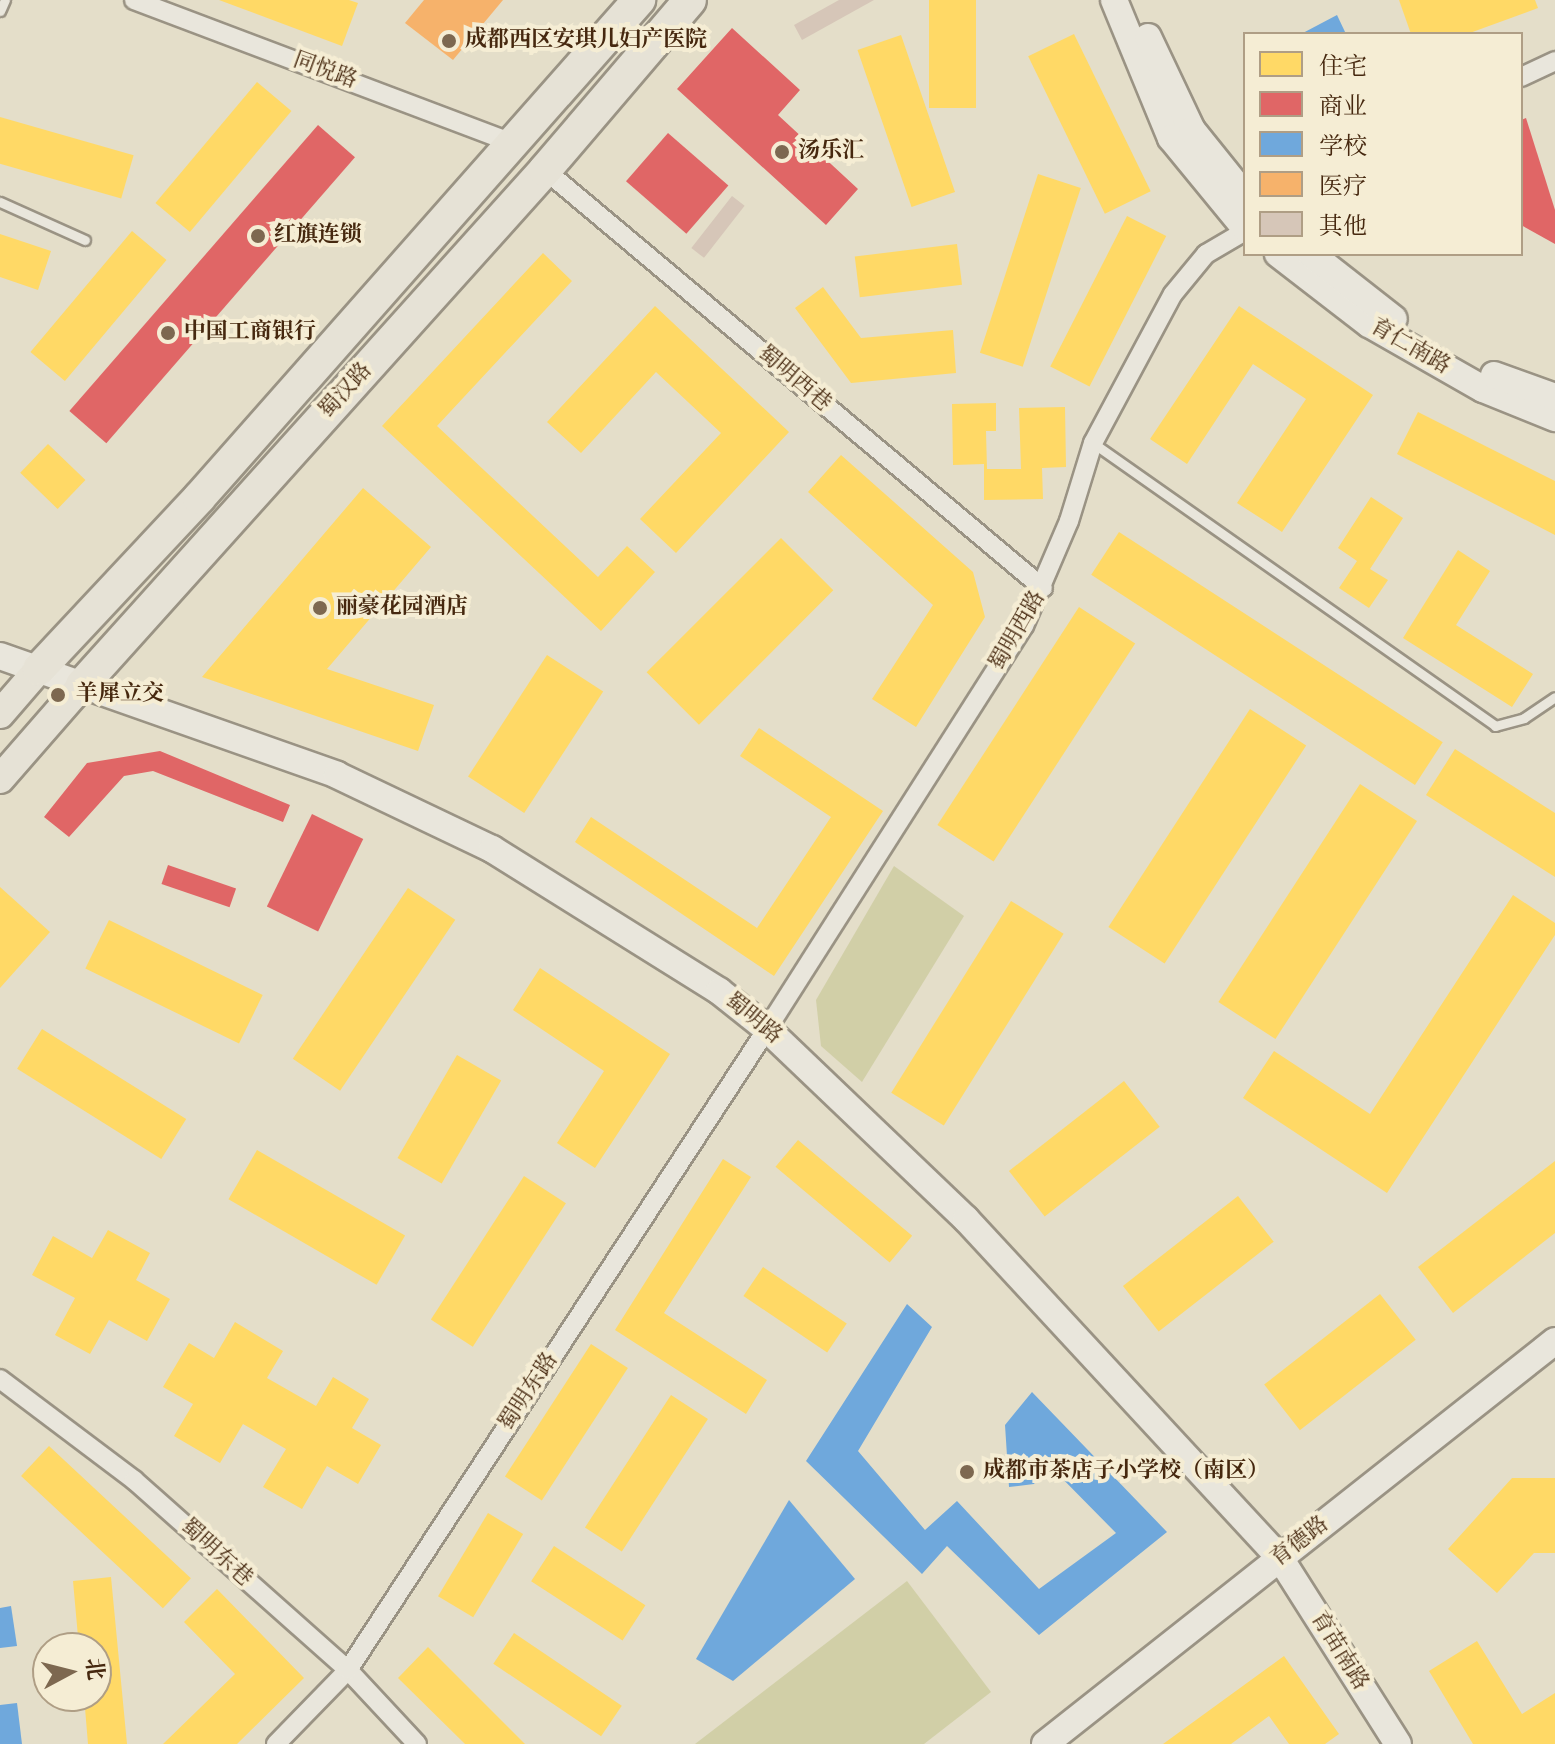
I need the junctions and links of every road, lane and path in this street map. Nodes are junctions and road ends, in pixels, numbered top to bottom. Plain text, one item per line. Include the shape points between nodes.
1 (5, 0) edge
2 (134, 0) edge
3 (639, 0) edge
4 (690, 0) edge
5 (1114, 0) edge
6 (1133, 0) edge
7 (0, 11) edge
8 (1555, 61) edge
9 (1523, 76) edge
10 (516, 144) junction
11 (545, 170) junction
12 (1243, 194) edge
13 (0, 202) edge
14 (1243, 227) edge
15 (1243, 230) edge
16 (85, 240) dead end
17 (1281, 256) edge
18 (1313, 256) edge
19 (1555, 397) edge
20 (1555, 418) edge
21 (1093, 443) junction
22 (1043, 588) junction
23 (0, 656) edge
24 (39, 669) junction
25 (82, 685) junction
26 (1555, 697) edge
27 (0, 714) edge
28 (0, 779) edge
29 (767, 1029) junction
30 (1555, 1341) edge
31 (0, 1379) edge
32 (1280, 1558) junction
33 (348, 1670) junction
34 (276, 1744) edge
35 (417, 1744) edge
36 (1045, 1744) edge
37 (1398, 1744) edge

1 - 7 lane
2 - 10 street, 同悦路
3 - 10 highway, 蜀汉路
4 - 11 highway, 蜀汉路
5 - 14 street via 1171,138
6 - 12 street via 1192,130
8 - 9 street
10 - 24 highway, 蜀汉路
11 - 22 street, 蜀明西巷
11 - 25 highway, 蜀汉路
13 - 16 lane
15 - 21 street, 蜀明西路 via 1206,254 1173,294
17 - 20 street, 育仁南路 via 1369,324 1483,389
18 - 19 street via 1384,313 1494,375
21 - 22 street, 蜀明西路
21 - 26 lane via 1495,726 1524,718
22 - 29 street, 蜀明西路
23 - 24 street, 蜀明路
24 - 25 street, 蜀明路
24 - 27 main road, 蜀汉路
25 - 28 main road, 蜀汉路
25 - 29 street, 蜀明路 via 337,775 492,849 719,991
29 - 32 street, 蜀明路 via 966,1219
29 - 33 street, 蜀明东路
30 - 32 street, 育德路
31 - 33 street, 蜀明东巷 via 134,1480
32 - 36 street, 育德路
32 - 37 street, 育苗南路
33 - 34 street, 蜀明东路
33 - 35 street, 蜀明东巷

